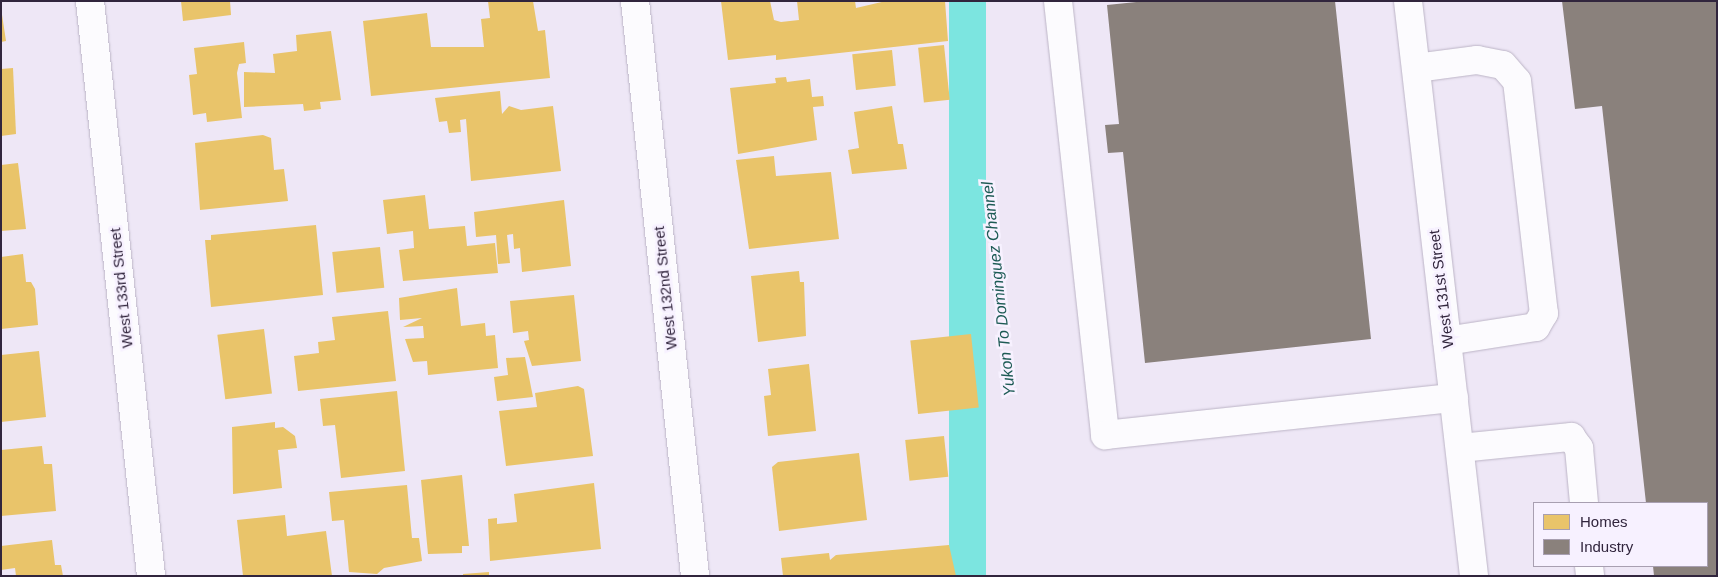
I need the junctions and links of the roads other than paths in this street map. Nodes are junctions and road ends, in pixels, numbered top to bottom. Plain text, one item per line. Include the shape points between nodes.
1 (90, 1) edge
2 (635, 1) edge
3 (1058, 1) edge
4 (1408, 1) edge
5 (1416, 68) junction
6 (1447, 341) junction
7 (1454, 398) junction
8 (1460, 448) junction
9 (1584, 502) edge
10 (151, 576) edge
11 (695, 576) edge
12 (1474, 576) edge

1 - 10 street, West 133rd Street
2 - 11 street, West 132nd Street
3 - 7 street via 1105,435
4 - 5 street, West 131st Street
5 - 6 street, West 131st Street
5 - 6 street via 1477,60 1503,65 1517,81 1544,313 1536,327
6 - 7 street, West 131st Street
7 - 8 street, West 131st Street
8 - 9 street via 1571,437 1580,448
8 - 12 street, West 131st Street

